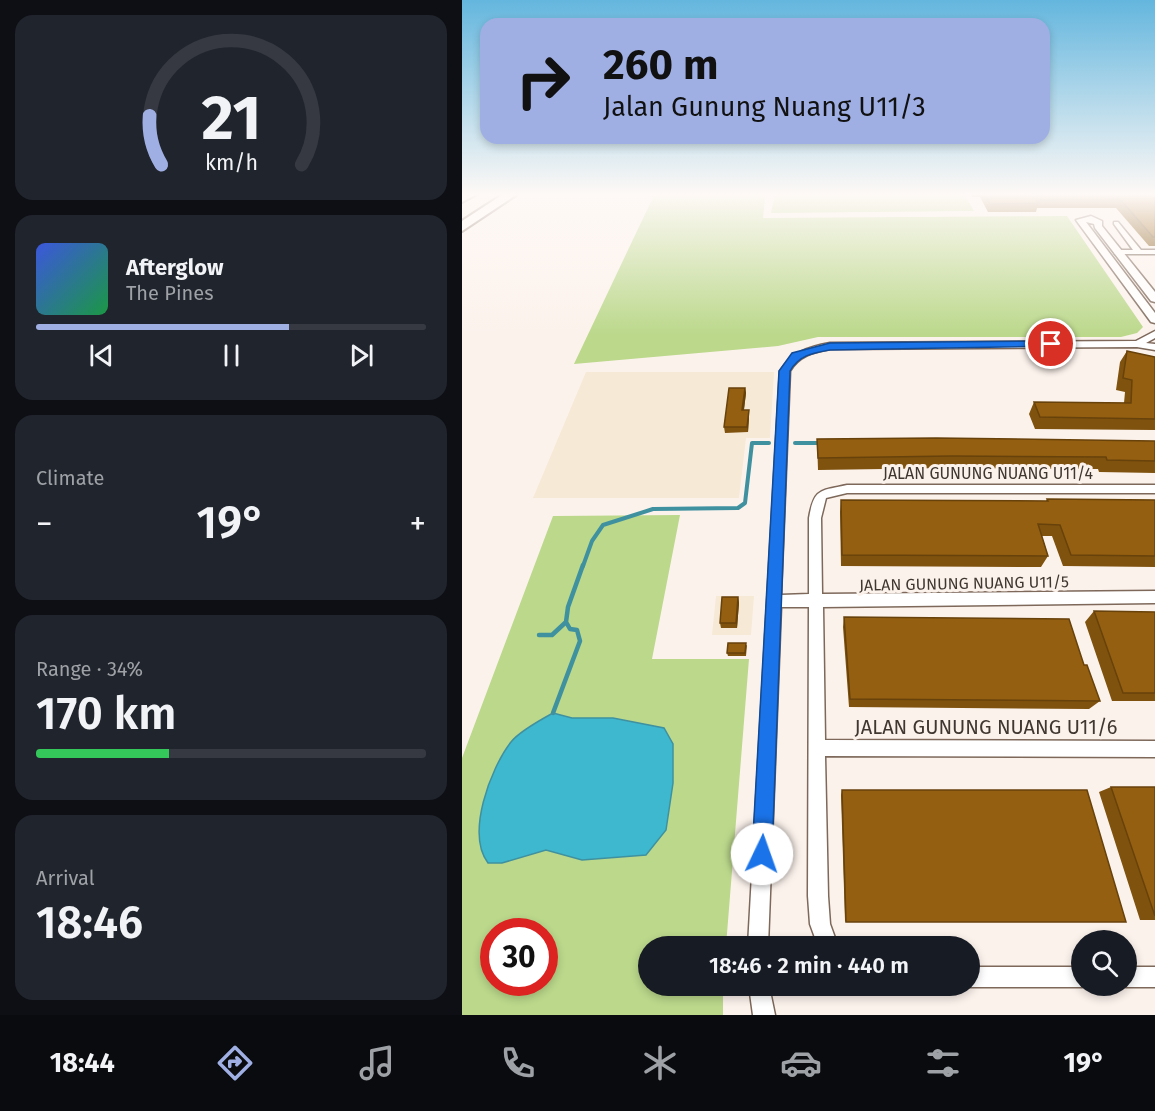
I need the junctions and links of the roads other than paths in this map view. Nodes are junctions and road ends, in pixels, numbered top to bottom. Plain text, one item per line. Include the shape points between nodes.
1 (1095, 240) edge
2 (1110, 240) edge
3 (1130, 240) edge
4 (1118, 252) junction
5 (1139, 252) junction
6 (1155, 252) edge
7 (1155, 300) edge
8 (1155, 320) edge
9 (1155, 334) edge
10 (1137, 344) junction
11 (1155, 347) edge
12 (1155, 489) edge
13 (1155, 597) edge
14 (774, 601) junction
15 (816, 601) junction
16 (816, 748) junction
17 (1155, 749) edge
18 (758, 936) edge
19 (824, 936) edge
20 (1137, 976) edge
21 (1155, 976) edge
22 (980, 977) edge
23 (1071, 977) edge
24 (761, 996) edge
25 (764, 1015) edge

1 - 8 street
2 - 4 street
3 - 5 street
4 - 5 street
4 - 7 street
5 - 6 street
9 - 10 street
10 - 11 street
10 - 14 street via 830,346 796,356 784,371
12 - 15 street, JALAN GUNUNG NUANG U11/4 via 848,489 822,495 816,518
13 - 15 street, JALAN GUNUNG NUANG U11/5
14 - 15 street, JALAN GUNUNG NUANG U11/5
14 - 18 street
15 - 16 street
16 - 17 street, JALAN GUNUNG NUANG U11/6
16 - 19 street via 818,896
20 - 21 street
22 - 23 street
24 - 25 street

